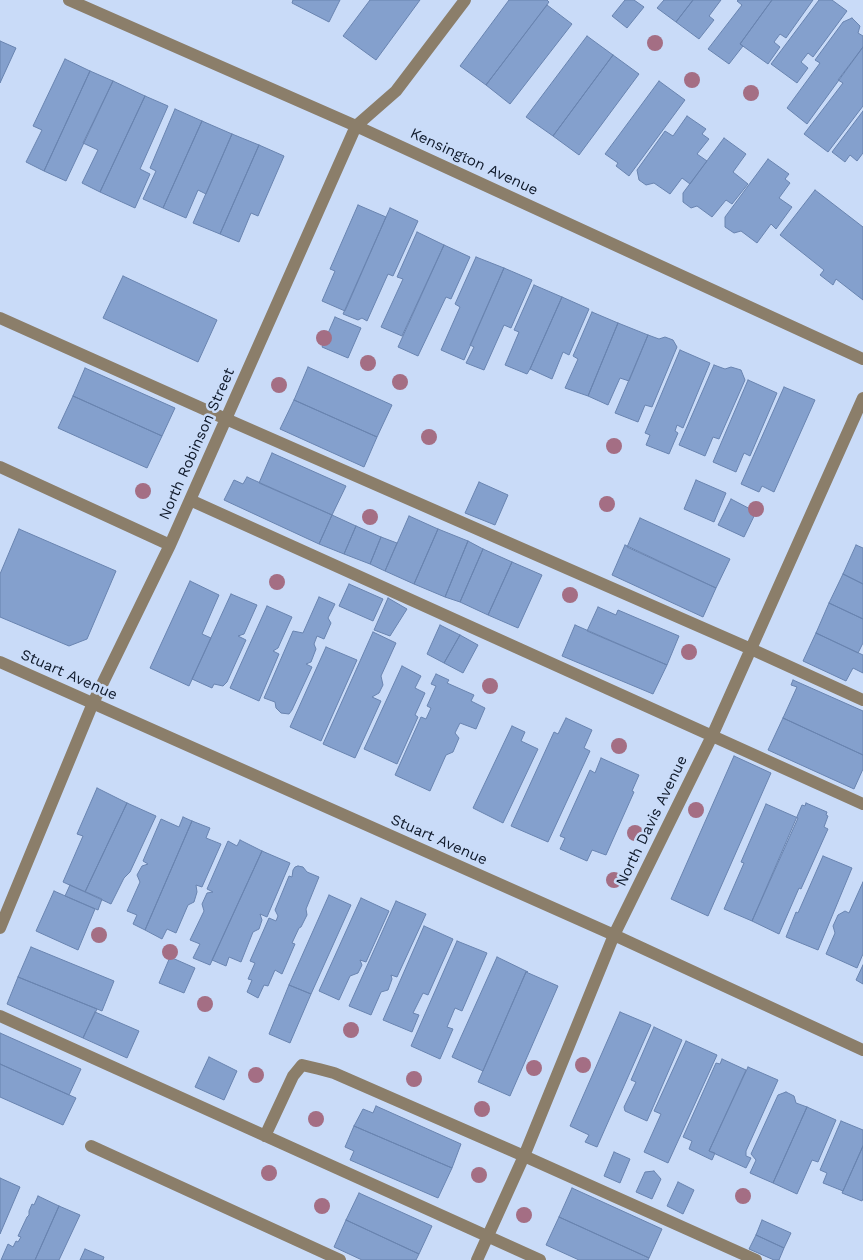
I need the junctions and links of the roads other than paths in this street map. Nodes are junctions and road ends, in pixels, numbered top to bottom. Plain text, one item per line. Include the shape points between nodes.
1 (69, 0) edge
2 (465, 0) edge
3 (356, 126) junction
4 (0, 318) edge
5 (863, 359) edge
6 (863, 398) edge
7 (226, 420) junction
8 (0, 467) edge
9 (190, 500) junction
10 (170, 546) junction
11 (751, 649) junction
12 (0, 662) edge
13 (863, 700) edge
14 (92, 703) junction
15 (712, 736) junction
16 (863, 804) edge
17 (0, 928) edge
18 (614, 936) junction
19 (0, 1016) edge
20 (863, 1050) edge
21 (265, 1136) junction
22 (91, 1146) dead end
23 (524, 1156) junction
24 (488, 1237) junction
25 (340, 1260) edge
26 (477, 1260) edge
27 (540, 1260) edge
28 (756, 1260) edge

1 - 3 street, Kensington Avenue
2 - 3 street, North Robinson Street via 396,91
3 - 5 street, Kensington Avenue
3 - 7 street, North Robinson Street
4 - 7 street
6 - 11 street, North Davis Avenue
7 - 9 street, North Robinson Street
7 - 11 street
8 - 10 street
9 - 10 street, North Robinson Street
9 - 15 street
10 - 14 street, North Robinson Street
11 - 13 street
11 - 15 street, North Davis Avenue
12 - 14 street, Stuart Avenue
14 - 17 street, North Robinson Street
14 - 18 street, Stuart Avenue
15 - 16 street
15 - 18 street, North Davis Avenue
18 - 20 street, Stuart Avenue
18 - 23 street, North Davis Avenue
19 - 21 street
21 - 23 street via 293,1076 302,1065 334,1074
21 - 24 street
22 - 25 street
23 - 24 street, North Davis Avenue
23 - 28 street
24 - 26 street, North Davis Avenue
24 - 27 street

